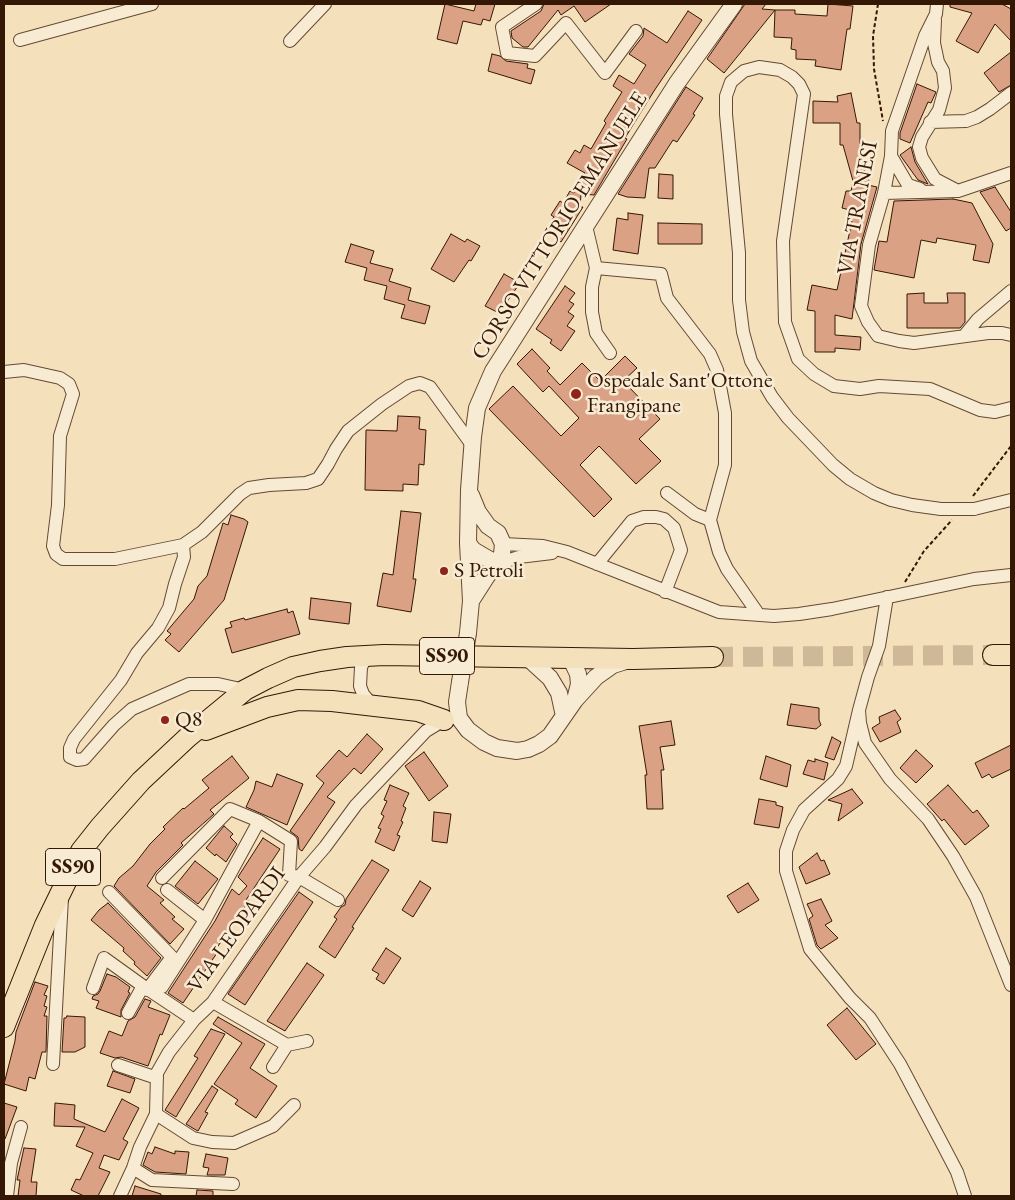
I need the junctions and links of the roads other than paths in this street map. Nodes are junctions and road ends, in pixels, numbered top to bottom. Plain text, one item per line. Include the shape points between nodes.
1 (152, 4) edge
2 (325, 4) edge
3 (536, 4) edge
4 (734, 4) edge
5 (937, 9) edge
6 (636, 31) dead end
7 (20, 40) dead end
8 (290, 41) dead end
9 (1011, 93) edge
10 (930, 122) junction
11 (891, 156) junction
12 (1011, 173) edge
13 (958, 191) junction
14 (928, 192) junction
15 (884, 193) junction
16 (586, 226) junction
17 (596, 268) junction
18 (1011, 290) edge
19 (990, 308) junction
20 (988, 333) junction
21 (1007, 334) edge
22 (964, 336) junction
23 (610, 353) dead end
24 (4, 372) edge
25 (1011, 408) edge
26 (472, 445) junction
27 (469, 490) junction
28 (667, 493) dead end
29 (1011, 500) edge
30 (710, 520) junction
31 (488, 526) junction
32 (468, 542) junction
33 (503, 544) junction
34 (183, 545) junction
35 (566, 552) junction
36 (498, 564) junction
37 (597, 564) junction
38 (1011, 575) edge
39 (666, 592) junction
40 (887, 597) junction
41 (471, 601) junction
42 (759, 615) junction
43 (367, 656) junction
44 (527, 657) junction
45 (570, 657) junction
46 (713, 657) tunnel mouth
47 (633, 659) junction
48 (245, 690) junction
49 (559, 693) junction
50 (575, 700) junction
51 (373, 706) junction
52 (860, 710) junction
53 (564, 716) junction
54 (451, 719) junction
55 (188, 737) junction
56 (260, 821) junction
57 (299, 877) junction
58 (62, 888) junction
59 (109, 892) dead end
60 (338, 900) dead end
61 (205, 920) junction
62 (1011, 985) edge
63 (162, 987) dead end
64 (93, 988) dead end
65 (145, 988) junction
66 (212, 1002) junction
67 (128, 1013) dead end
68 (194, 1020) junction
69 (4, 1027) edge
70 (307, 1041) dead end
71 (287, 1045) junction
72 (53, 1064) dead end
73 (118, 1065) dead end
74 (273, 1067) dead end
75 (157, 1078) junction
76 (294, 1105) dead end
77 (156, 1114) junction
78 (21, 1127) dead end
79 (133, 1168) junction
80 (233, 1184) dead end
81 (7, 1196) edge
82 (120, 1196) edge
83 (965, 1196) edge

1 - 7 street
2 - 8 street
3 - 6 street via 502,27 507,53 535,56 566,23 605,73
4 - 16 street, CORSO VITTORIO EMANUELE via 677,83
5 - 10 street via 934,43 945,88 939,110
5 - 11 street, VIA TRANESI via 892,131
9 - 10 street via 972,119
10 - 13 street via 919,147 922,158 935,179
11 - 14 street via 908,185
11 - 15 street, VIA TRANESI
12 - 13 street
13 - 14 street
14 - 15 street
15 - 22 street, VIA TRANESI via 869,245 861,306 868,322 878,336 907,342
16 - 17 street
16 - 26 street, CORSO VITTORIO EMANUELE via 493,371 477,408
17 - 23 street via 592,312 596,333
17 - 30 street via 661,274 667,298 710,354 717,370 725,413 725,465
18 - 19 street
19 - 20 street via 986,325
19 - 22 street
20 - 21 street, VIA TRANESI
20 - 22 street, VIA TRANESI
24 - 34 street via 24,370 60,378 69,384 74,394 60,436 53,546 56,554 63,559 115,559
25 - 29 street, bridge via 995,412 980,410 930,388 834,386 798,359 785,322 783,241 804,94 792,76 780,70 759,67 744,70 731,82 726,96 740,253 739,300 751,361 772,397 833,465 874,493 891,500 941,509 974,509
26 - 27 street, CORSO VITTORIO EMANUELE
26 - 34 street via 430,387 420,383 409,386 348,431 318,479 249,488 202,532
27 - 31 street, CORSO VITTORIO EMANUELE
27 - 32 street, CORSO VITTORIO EMANUELE
28 - 30 street via 695,514
30 - 42 street via 727,569
31 - 32 street via 477,531
31 - 33 street, CORSO VITTORIO EMANUELE via 498,533
32 - 36 street via 473,550
32 - 41 street, CORSO VITTORIO EMANUELE
33 - 35 street via 543,546
33 - 36 street, CORSO VITTORIO EMANUELE
34 - 48 street via 184,557 169,608 121,680 74,739 70,757 84,759 132,709 189,684 218,684
35 - 36 street via 519,557
35 - 37 street
36 - 41 street, CORSO VITTORIO EMANUELE
37 - 39 street
37 - 39 street via 632,520 644,516 664,519 674,528 681,550
38 - 40 street via 974,579
39 - 42 street via 719,612
40 - 42 street via 799,614
40 - 52 street via 879,646
41 - 54 street, CORSO VITTORIO EMANUELE, bridge via 457,702
43 - 44 main road, SS90
43 - 48 main road, SS90 via 338,658 293,668
43 - 51 street via 361,667 360,686
44 - 45 main road, SS90
44 - 49 street via 550,678
45 - 47 main road, SS90
45 - 49 street
45 - 50 street via 578,674
46 - 47 main road, SS90
47 - 50 street via 613,665 596,677
48 - 55 main road, SS90
49 - 53 street
50 - 53 street
51 - 54 main road
51 - 55 main road via 298,700 267,706
52 - 62 street via 865,743 890,779 928,819 976,897
52 - 83 street via 846,766 838,779 804,810 786,851 786,870 810,949 870,1018 900,1064 946,1149
53 - 54 street via 550,736 516,751 484,742
54 - 57 street, VIA LEOPARDI via 426,731 356,805
55 - 58 main road, SS90 via 141,781 100,827 81,852
56 - 57 street via 292,841 289,875
56 - 61 street
56 - 61 street via 230,809 164,884
57 - 60 street
57 - 66 street, VIA LEOPARDI
58 - 69 main road, SS90
58 - 72 street
59 - 65 street via 172,957
61 - 63 street
64 - 65 street via 104,958
65 - 67 street
65 - 68 street
66 - 68 street, VIA LEOPARDI
66 - 71 street
68 - 75 street, VIA LEOPARDI via 169,1052
70 - 71 street
71 - 74 street
73 - 75 street
75 - 77 street, VIA LEOPARDI
76 - 77 street via 273,1126 234,1143 193,1138
77 - 79 street, VIA LEOPARDI
78 - 81 street via 11,1163
79 - 80 street via 152,1180
79 - 82 street, VIA LEOPARDI

